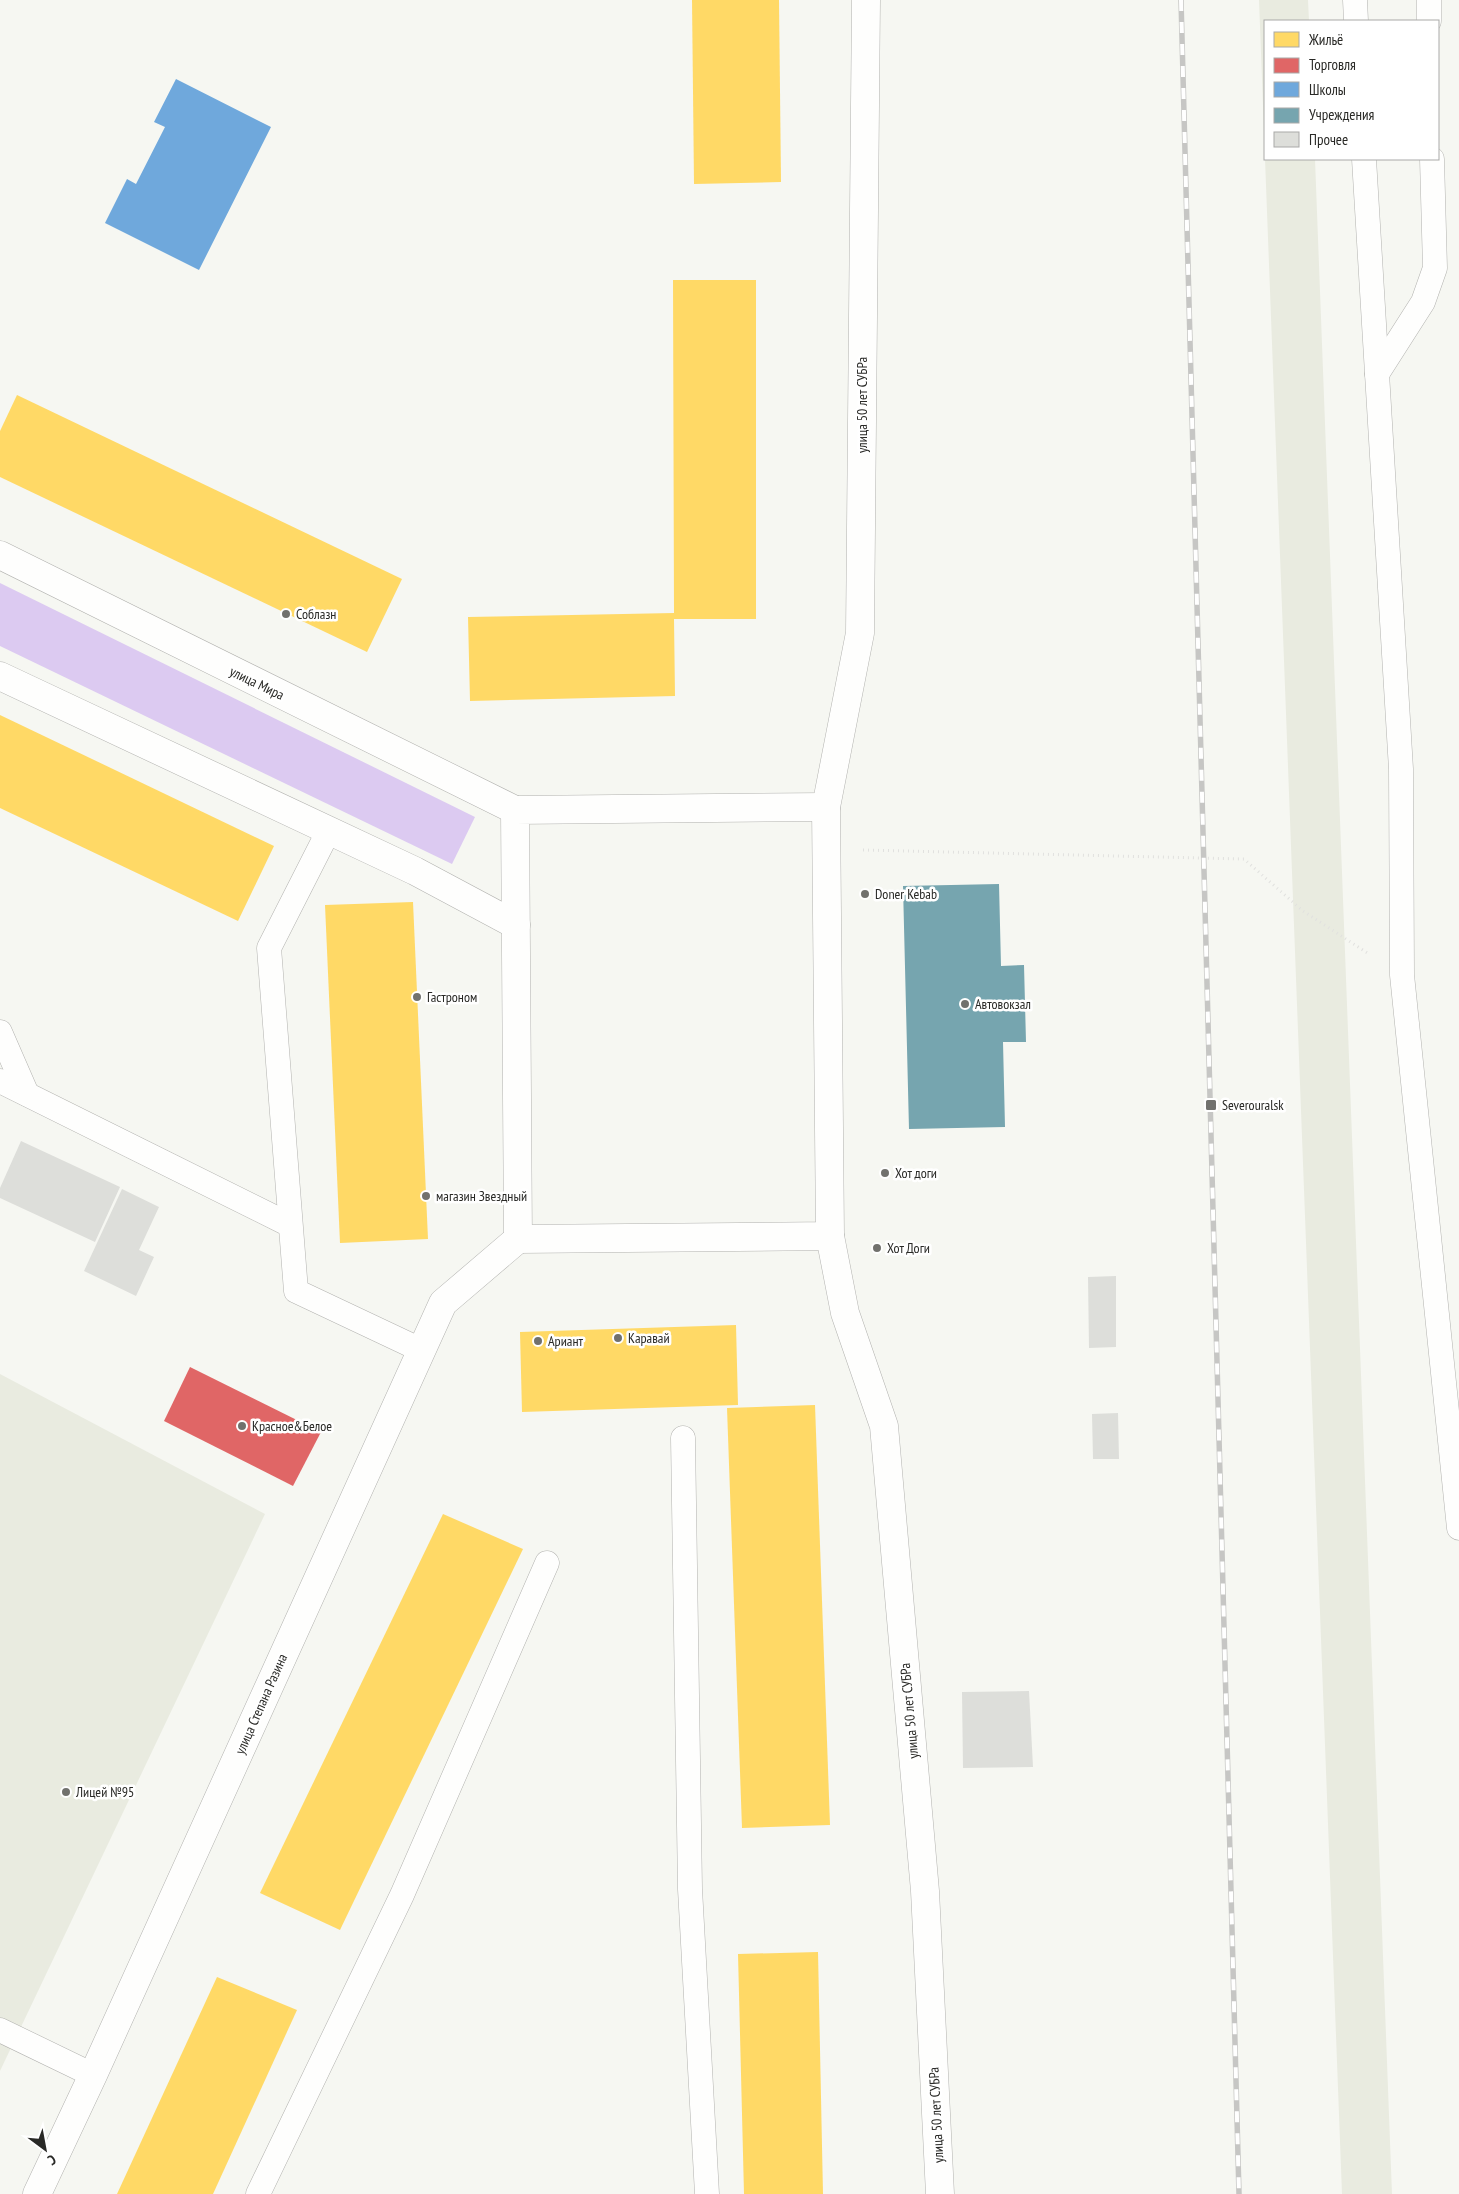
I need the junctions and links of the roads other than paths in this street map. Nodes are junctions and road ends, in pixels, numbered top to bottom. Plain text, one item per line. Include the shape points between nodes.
1 (866, 0) edge
2 (1355, 0) edge
3 (1429, 0) edge
4 (1356, 20) edge
5 (1429, 20) edge
6 (1364, 160) edge
7 (1432, 160) edge
8 (1378, 374) junction
9 (0, 555) edge
10 (0, 676) edge
11 (826, 807) junction
12 (515, 810) junction
13 (329, 830) junction
14 (516, 925) junction
15 (0, 1032) edge
16 (0, 1081) edge
17 (27, 1094) junction
18 (290, 1225) junction
19 (830, 1236) junction
20 (518, 1239) junction
21 (421, 1350) junction
22 (683, 1438) dead end
23 (1459, 1528) edge
24 (547, 1563) dead end
25 (0, 2030) edge
26 (93, 2076) junction
27 (37, 2194) edge
28 (258, 2194) edge
29 (707, 2194) edge
30 (940, 2194) edge

1 - 11 street, улица 50 лет СУБРа via 860,634
2 - 4 lane
3 - 5 lane
6 - 8 lane
7 - 8 lane via 1435,268 1423,302
8 - 23 lane via 1401,769 1402,975
9 - 12 street, улица Мира
10 - 13 street
11 - 12 street
11 - 19 street, улица 50 лет СУБРа
12 - 14 street
13 - 14 street
13 - 18 lane via 269,948
14 - 20 street
15 - 17 lane
16 - 17 lane
17 - 18 lane
18 - 21 lane via 296,1291
19 - 20 street
19 - 30 street, улица 50 лет СУБРа via 845,1313 884,1426 925,1891
20 - 21 street, улица Степана Разина via 443,1303
21 - 26 street, улица Степана Разина
22 - 29 lane via 690,1888
24 - 28 lane via 402,1895
25 - 26 lane
26 - 27 street, улица Степана Разина

